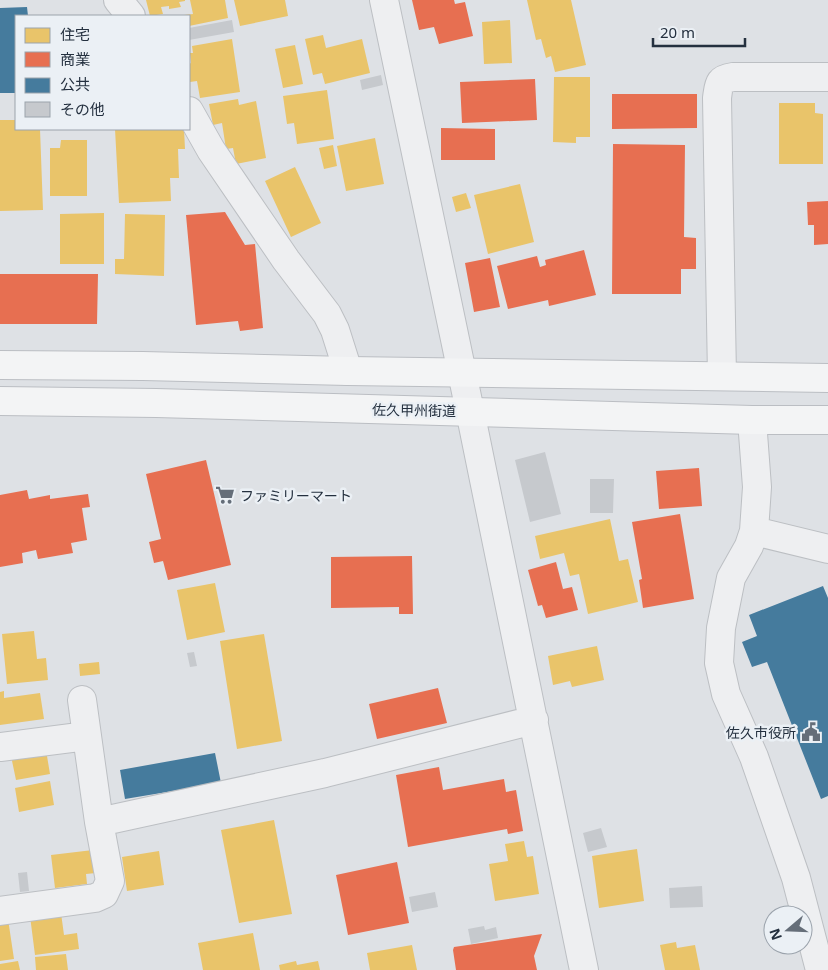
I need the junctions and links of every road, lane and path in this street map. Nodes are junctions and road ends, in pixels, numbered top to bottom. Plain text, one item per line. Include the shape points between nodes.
1 (118, 0) edge
2 (384, 0) edge
3 (130, 15) edge
4 (828, 77) edge
5 (190, 113) edge
6 (0, 365) edge
7 (348, 372) junction
8 (462, 372) junction
9 (722, 376) junction
10 (828, 378) edge
11 (0, 401) edge
12 (470, 411) junction
13 (752, 420) junction
14 (828, 420) edge
15 (754, 531) junction
16 (828, 549) edge
17 (82, 700) dead end
18 (534, 720) junction
19 (87, 736) junction
20 (0, 746) edge
21 (99, 822) junction
22 (0, 911) edge
23 (584, 970) edge
24 (820, 970) edge

1 - 3 street
2 - 8 street
4 - 9 street via 733,76 718,84
5 - 7 street via 286,260 328,314
6 - 7 main road
7 - 8 main road
8 - 9 main road
8 - 12 street
9 - 10 main road
11 - 12 main road, 佐久甲州街道
12 - 13 main road, 佐久甲州街道
12 - 18 street
13 - 14 main road, 佐久甲州街道
13 - 15 street via 757,487
15 - 16 street
15 - 24 street via 731,578 721,628 719,663 726,694 754,757 796,878
17 - 19 street
18 - 21 street via 325,773
18 - 23 street
19 - 20 street
19 - 21 street
21 - 22 street via 110,881 104,894

